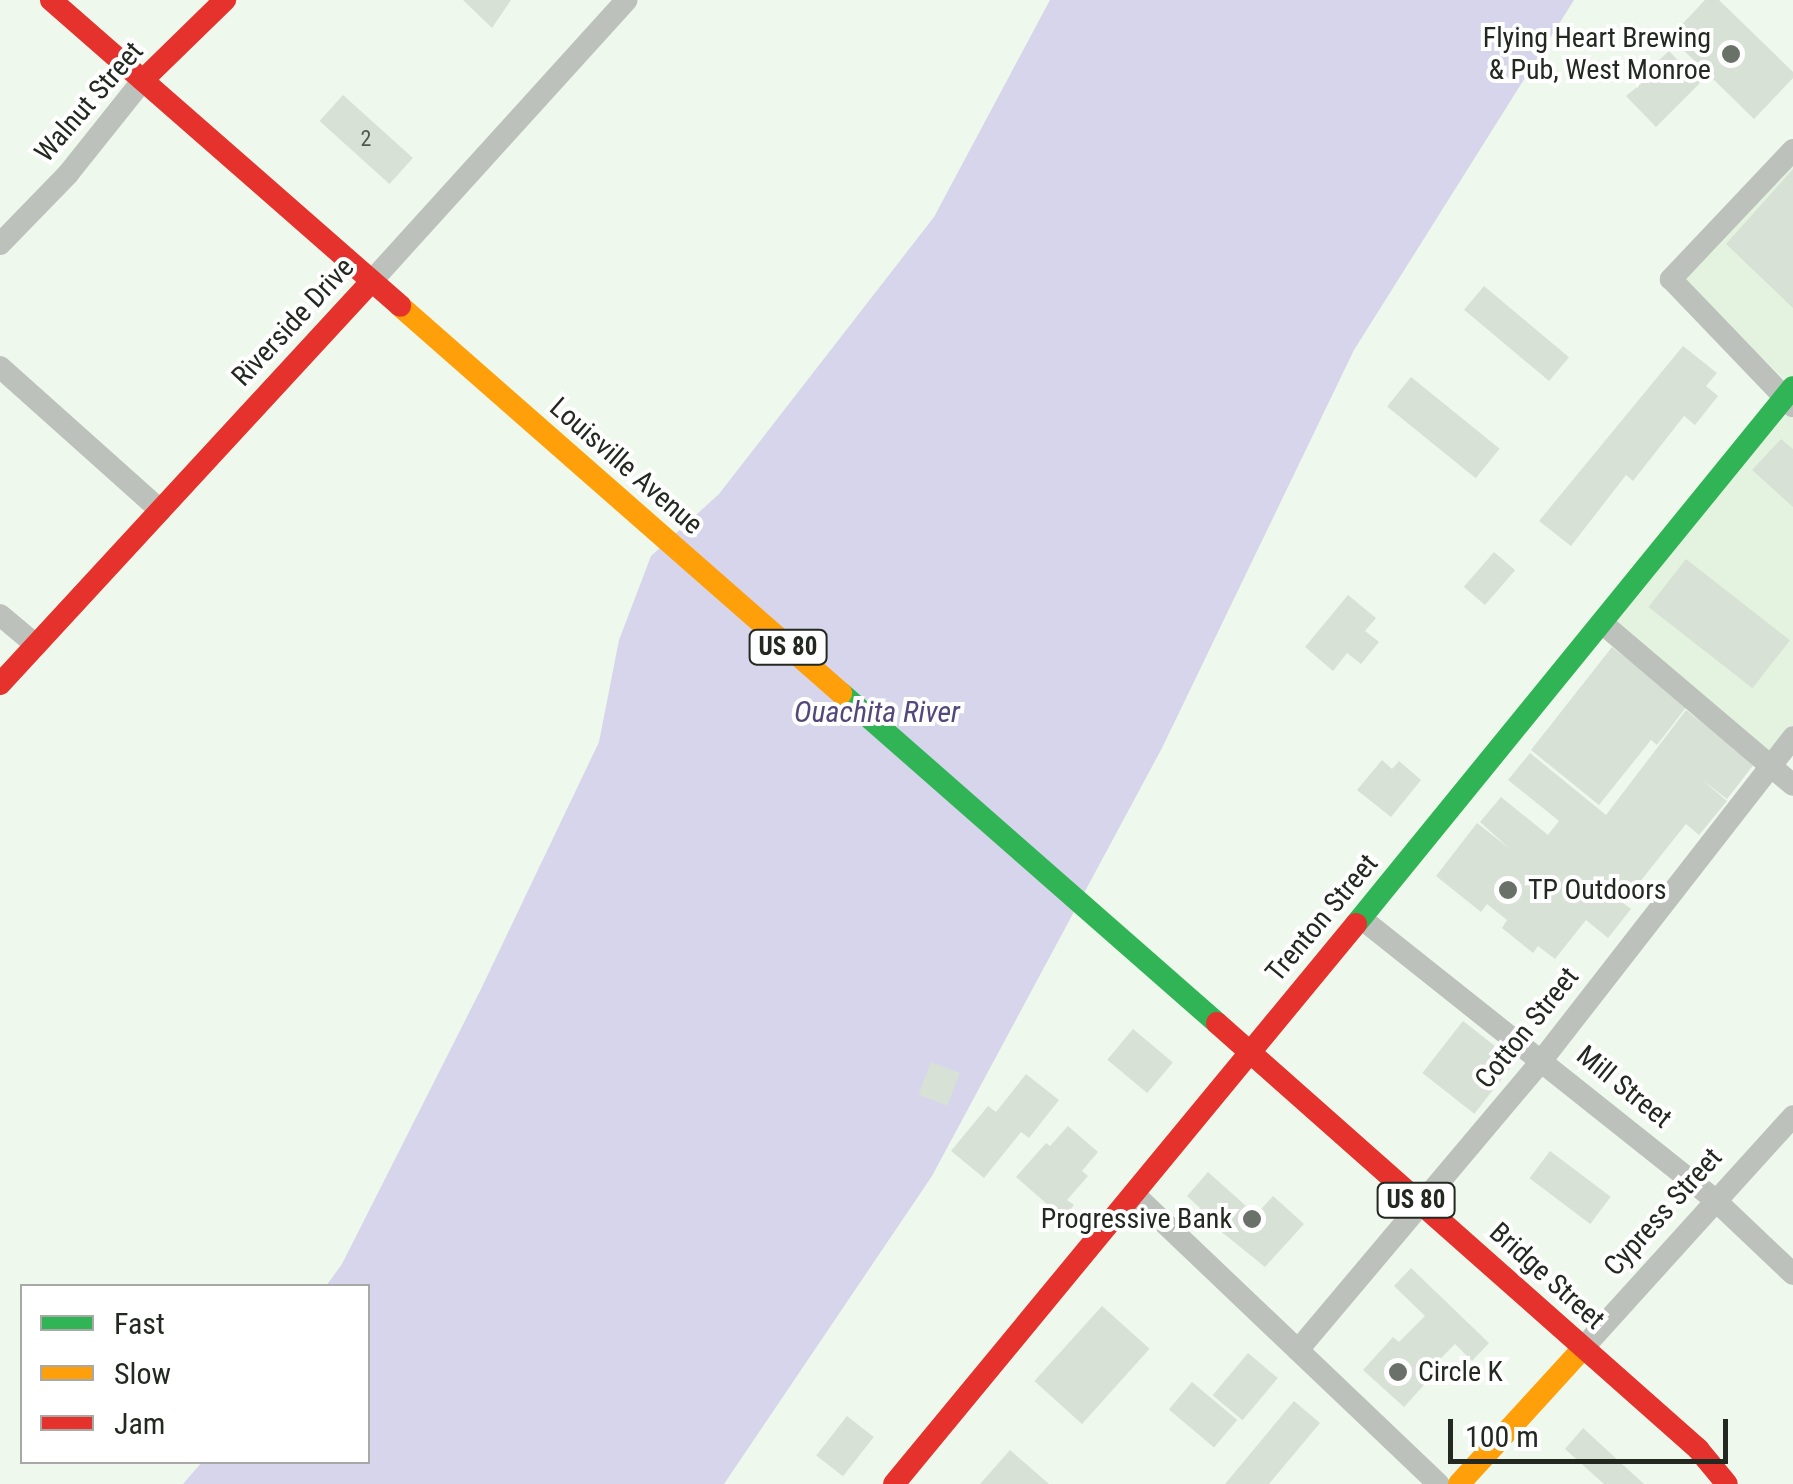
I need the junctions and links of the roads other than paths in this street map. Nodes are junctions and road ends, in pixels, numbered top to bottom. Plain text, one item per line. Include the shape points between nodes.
1 (51, 0) edge
2 (225, 0) edge
3 (627, 0) edge
4 (144, 80) junction
5 (1793, 150) edge
6 (0, 244) edge
7 (370, 283) junction
8 (0, 366) edge
9 (1790, 397) edge
10 (160, 510) junction
11 (0, 616) edge
12 (1602, 623) junction
13 (36, 645) junction
14 (0, 684) edge
15 (1793, 737) edge
16 (1772, 764) junction
17 (1793, 785) edge
18 (1362, 919) junction
19 (1163, 975) joint
20 (1249, 1052) junction
21 (1542, 1060) junction
22 (1793, 1116) edge
23 (1136, 1195) junction
24 (1714, 1198) junction
25 (1421, 1204) junction
26 (1793, 1274) edge
27 (1582, 1348) junction
28 (1298, 1350) junction
29 (1711, 1462) junction
30 (894, 1484) edge
31 (1438, 1484) edge
32 (1459, 1484) edge
33 (1727, 1484) edge
34 (1752, 1484) edge

1 - 4 main road, Louisville Avenue / US 80
2 - 4 main road, Walnut Street
3 - 7 street, Riverside Drive
4 - 6 street, Walnut Street
4 - 7 main road, Louisville Avenue / US 80
5 - 9 street via 1671,280
7 - 10 main road, Riverside Drive
7 - 19 main road, Louisville Avenue / US 80
8 - 10 street
9 - 12 main road, Trenton Street
10 - 13 main road, Riverside Drive
11 - 13 street
12 - 16 street
12 - 18 main road, Trenton Street
13 - 14 main road, Riverside Drive
15 - 16 street, Cotton Street
16 - 17 street
16 - 21 street, Cotton Street
18 - 20 main road, Trenton Street
18 - 21 street, Mill Street
19 - 20 main road, Bridge Street / US 80
20 - 23 main road, Trenton Street
20 - 25 main road, Bridge Street / US 80
21 - 24 street, Mill Street
21 - 25 street, Cotton Street
22 - 24 street, Cypress Street
23 - 28 street
23 - 30 main road, Trenton Street
24 - 26 street, Mill Street
24 - 27 street, Cypress Street
25 - 27 main road, Bridge Street / US 80
25 - 28 street, Cotton Street
27 - 29 main road, Bridge Street
27 - 32 main road, Cypress Street
28 - 31 street
29 - 33 main road, Bridge Street
29 - 34 main road, Bridge Street

